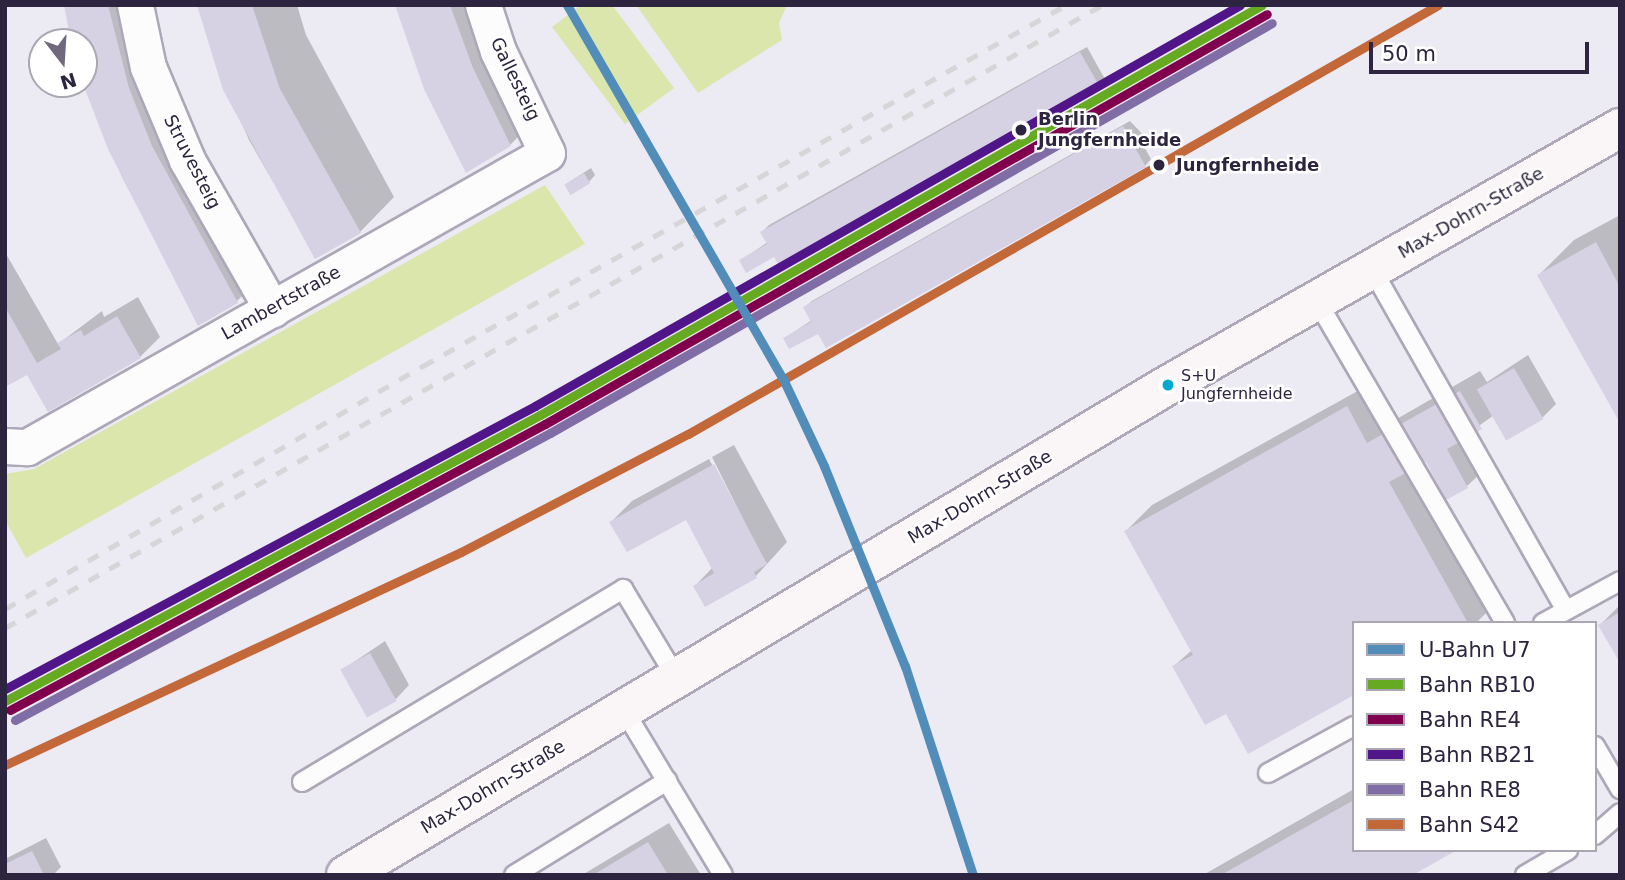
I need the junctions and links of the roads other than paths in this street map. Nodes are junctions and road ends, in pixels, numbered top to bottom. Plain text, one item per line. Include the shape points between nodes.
1 (135, 5) edge
2 (483, 5) edge
3 (1620, 128) edge
4 (547, 153) joint
5 (1372, 269) junction
6 (1317, 301) junction
7 (272, 309) junction
8 (9, 448) edge
9 (1620, 581) edge
10 (1566, 610) junction
11 (1504, 621) edge
12 (1547, 621) edge
13 (677, 679) junction
14 (624, 709) junction
15 (1352, 727) edge
16 (1597, 749) edge
17 (1268, 773) dead end
18 (667, 781) junction
19 (302, 782) dead end
20 (1620, 789) edge
21 (1620, 813) edge
22 (1597, 833) edge
23 (1565, 852) edge
24 (346, 875) edge
25 (514, 875) edge
26 (723, 875) edge
27 (1525, 875) edge

1 - 7 street, Struvesteig via 148,67 187,160
2 - 4 street, Gallesteig via 498,51
3 - 5 main road, Max-Dohrn-Straße
4 - 7 street, Lambertstraße
5 - 6 main road, Max-Dohrn-Straße
5 - 10 lane
6 - 11 lane
6 - 13 main road, Max-Dohrn-Straße
7 - 8 street, Lambertstraße via 27,447
9 - 10 lane
10 - 12 lane
13 - 14 main road, Max-Dohrn-Straße
13 - 19 lane via 623,589
14 - 18 lane
14 - 24 main road, Max-Dohrn-Straße
15 - 17 lane
16 - 20 lane
18 - 25 lane
18 - 26 lane
21 - 22 lane
23 - 27 lane

